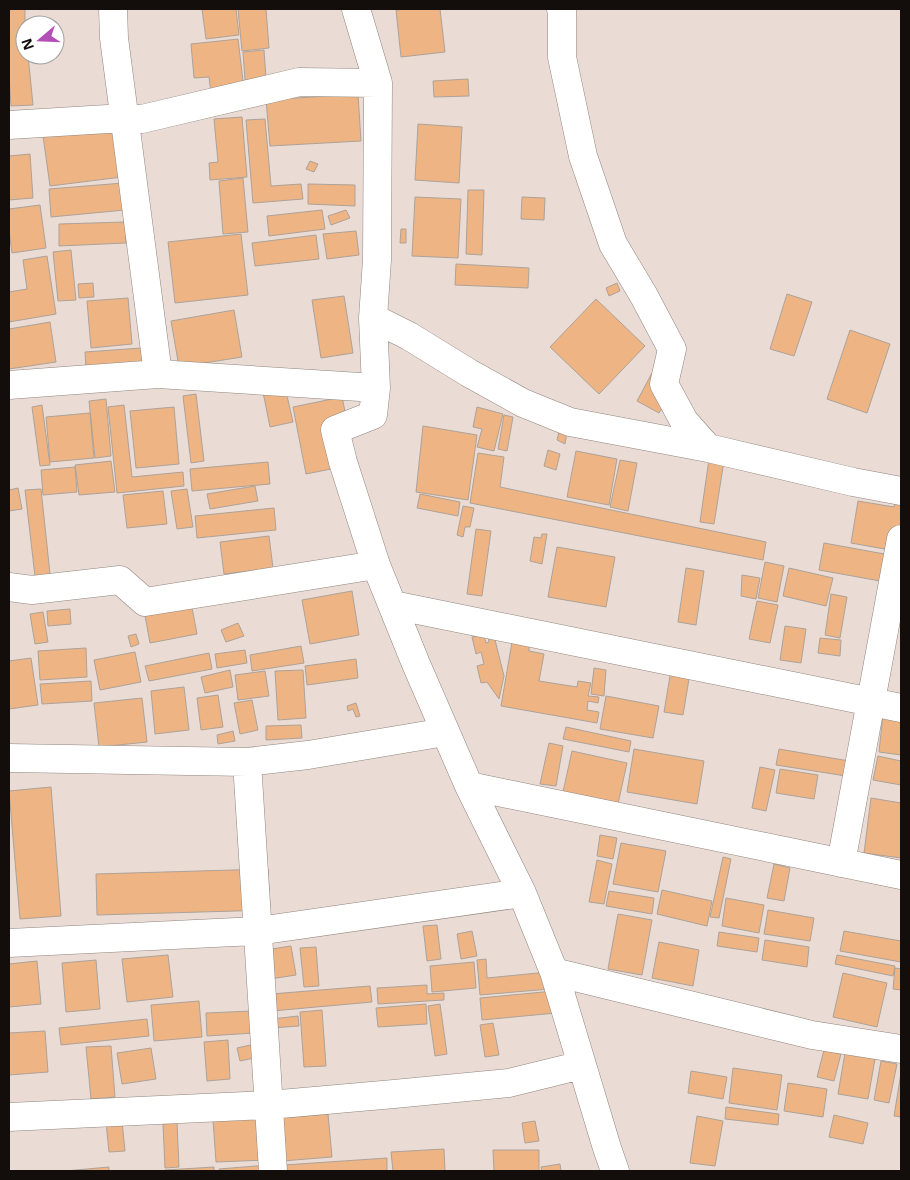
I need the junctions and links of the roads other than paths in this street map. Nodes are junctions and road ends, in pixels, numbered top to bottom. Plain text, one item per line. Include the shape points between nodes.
1 (113, 9) edge
2 (356, 9) edge
3 (561, 9) edge
4 (378, 82) junction
5 (124, 118) junction
6 (9, 125) edge
7 (373, 318) junction
8 (158, 374) junction
9 (9, 384) edge
10 (376, 388) junction
11 (708, 448) junction
12 (901, 491) edge
13 (901, 539) edge
14 (376, 566) junction
15 (9, 587) edge
16 (393, 605) junction
17 (871, 701) junction
18 (901, 708) edge
19 (445, 732) junction
20 (9, 758) edge
21 (247, 762) junction
22 (469, 786) junction
23 (841, 863) junction
24 (901, 875) edge
25 (522, 893) junction
26 (258, 930) junction
27 (9, 943) edge
28 (554, 972) junction
29 (901, 1049) edge
30 (582, 1065) junction
31 (269, 1105) junction
32 (9, 1117) edge
33 (273, 1171) edge
34 (616, 1171) edge

1 - 5 street
2 - 4 street
3 - 11 street via 562,57 583,156 613,244 672,349 664,384 684,421
4 - 5 street via 299,82 142,119
4 - 7 street via 377,260
5 - 6 street
5 - 8 street
7 - 10 street
7 - 11 street via 523,403 570,422
8 - 9 street
8 - 10 street
10 - 14 street via 373,415 335,430 342,462
11 - 12 street
13 - 17 street
14 - 15 street via 145,602 120,580 32,590
14 - 16 street
16 - 17 street
16 - 19 street
17 - 18 street
17 - 23 street
19 - 21 street
19 - 22 street
20 - 21 street
21 - 26 street
22 - 23 street
22 - 25 street
23 - 24 street
25 - 26 street
25 - 28 street
26 - 27 street
26 - 31 street
28 - 29 street via 812,1035
28 - 30 street
30 - 31 street via 509,1083
30 - 34 street
31 - 32 street
31 - 33 street

